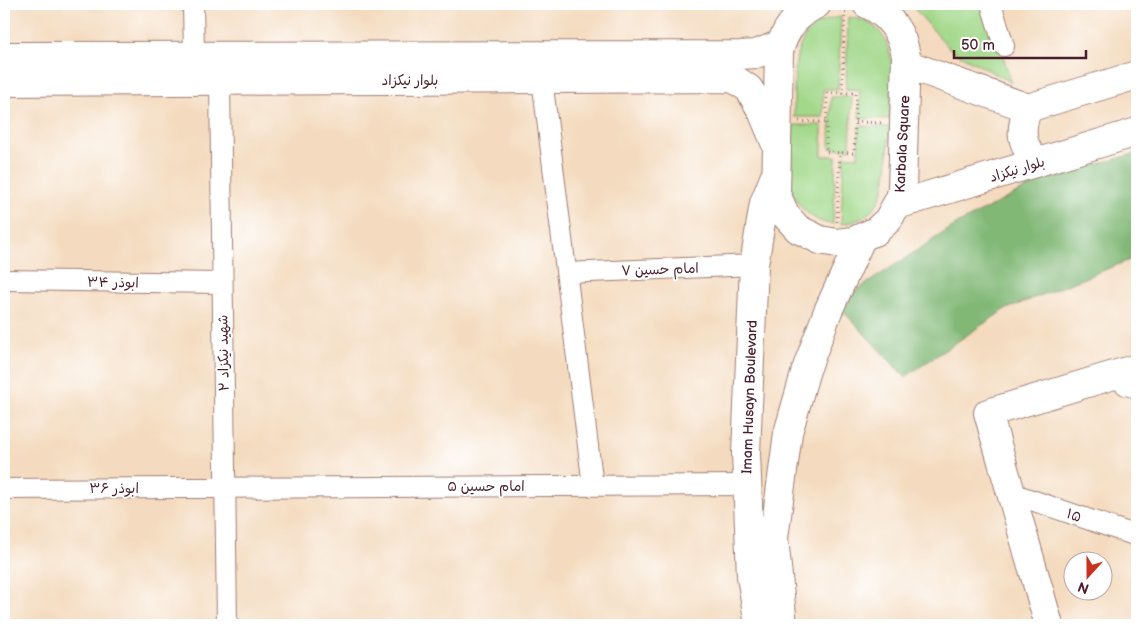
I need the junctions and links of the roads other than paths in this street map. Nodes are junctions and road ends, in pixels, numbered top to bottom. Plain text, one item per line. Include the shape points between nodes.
1 (193, 4) edge
2 (991, 4) edge
3 (828, 8) edge
4 (863, 8) edge
5 (790, 23) edge
6 (1004, 46) dead end
7 (194, 55) junction
8 (4, 56) edge
9 (906, 64) junction
10 (1137, 75) edge
11 (542, 79) junction
12 (220, 81) junction
13 (4, 82) edge
14 (1028, 108) junction
15 (1137, 132) edge
16 (777, 159) junction
17 (1036, 163) junction
18 (897, 205) junction
19 (849, 241) junction
20 (754, 265) junction
21 (566, 273) junction
22 (4, 280) edge
23 (222, 284) junction
24 (1125, 372) edge
25 (1137, 388) edge
26 (747, 485) junction
27 (593, 486) junction
28 (225, 488) junction
29 (4, 489) edge
30 (1011, 494) junction
31 (1137, 536) edge
32 (227, 625) edge
33 (759, 625) edge
34 (783, 625) edge
35 (1049, 625) edge

1 - 7 street
2 - 6 street
3 - 5 main road via 805,10
4 - 9 main road, Karbala Square via 889,19 905,48
5 - 7 main road, بلوار نیکزاد via 756,54 740,55
5 - 16 main road via 778,60
7 - 8 main road, بلوار نیکزاد
9 - 14 main road
9 - 18 main road, Karbala Square via 902,189
10 - 14 main road
11 - 12 main road, بلوار نیکزاد
11 - 16 main road, بلوار نیکزاد via 732,78 749,89 762,111
11 - 21 street
12 - 13 main road, بلوار نیکزاد
12 - 23 street, شهید نیکزاد ۲
14 - 17 main road via 1022,137
15 - 17 main road, بلوار نیکزاد
16 - 19 main road via 776,194 792,223 812,237
16 - 20 main road, Imam Husayn Boulevard via 764,203
17 - 18 main road, بلوار نیکزاد
18 - 19 main road, Karbala Square via 882,226
19 - 34 main road via 788,433 774,538
20 - 21 street, امام حسین ۷
20 - 26 main road, Imam Husayn Boulevard
21 - 27 street
22 - 23 street, ابوذر ۳۴
23 - 28 street, شهید نیکزاد ۲
24 - 25 street via 1126,385
24 - 30 main road via 988,413
26 - 27 street, امام حسین ۵
26 - 33 main road, Imam Husayn Boulevard via 751,576
27 - 28 street, امام حسین ۵
28 - 29 street, ابوذر ۳۶
28 - 32 street, شهید نیکزاد ۲
30 - 31 street, ۱۵
30 - 35 main road

